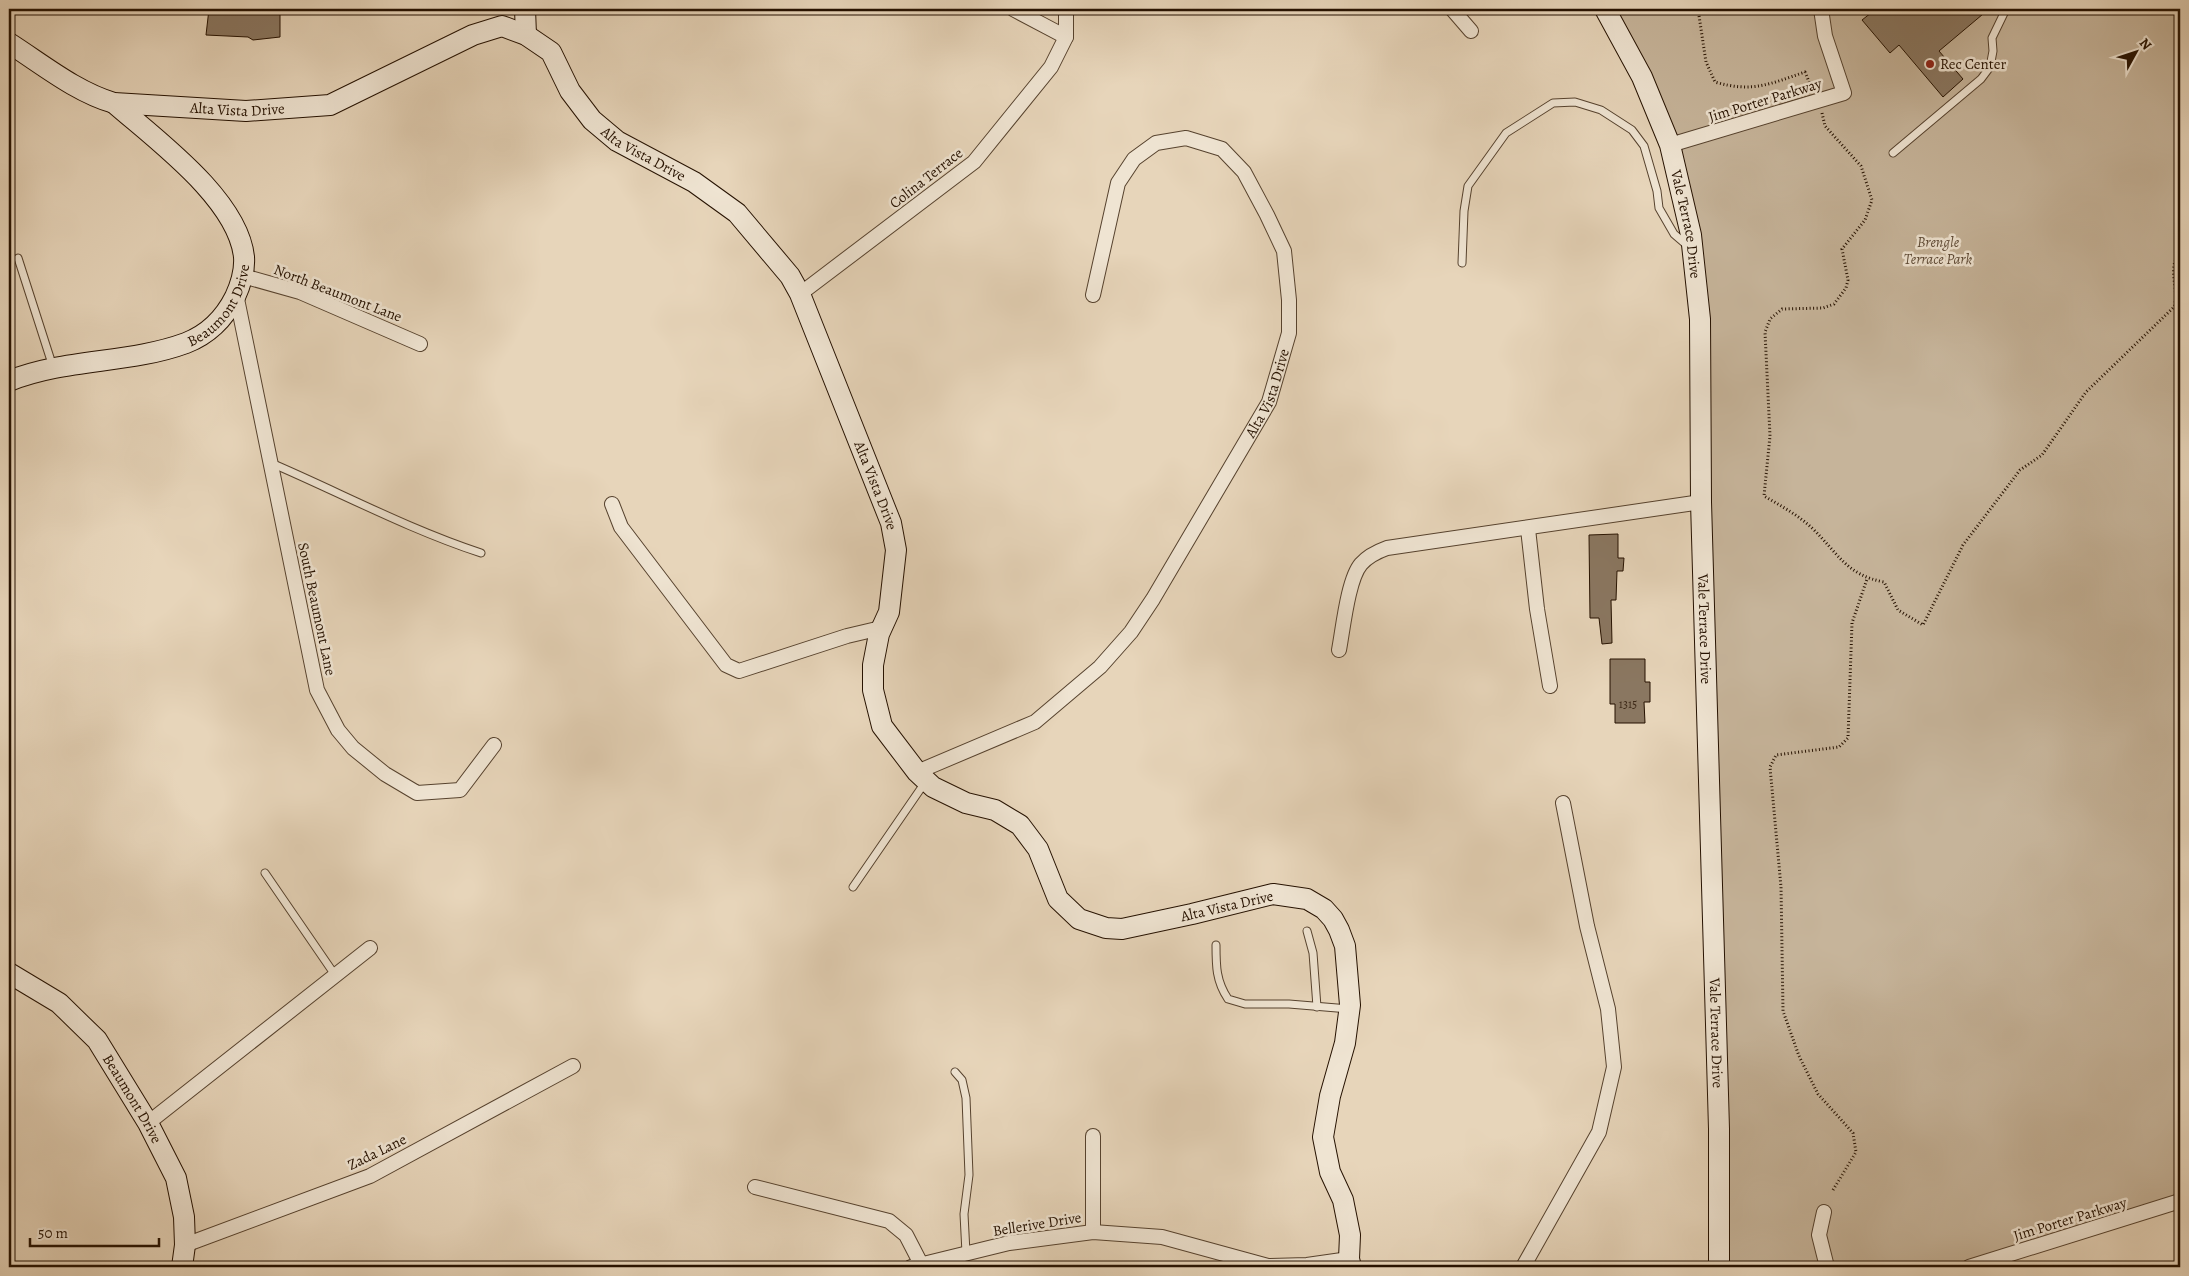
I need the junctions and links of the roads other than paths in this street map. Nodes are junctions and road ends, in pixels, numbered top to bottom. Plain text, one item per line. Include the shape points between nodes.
1 (525, 9) edge
2 (1013, 9) edge
3 (1066, 9) edge
4 (1452, 9) edge
5 (1605, 9) edge
6 (1821, 9) edge
7 (2006, 9) edge
8 (1471, 31) dead end
9 (526, 35) junction
10 (1066, 37) junction
11 (9, 43) edge
12 (114, 103) junction
13 (1670, 145) junction
14 (1893, 153) dead end
15 (1692, 249) junction
16 (18, 258) dead end
17 (1462, 263) dead end
18 (240, 285) junction
19 (800, 294) junction
20 (1093, 296) dead end
21 (420, 344) dead end
22 (53, 367) junction
23 (9, 380) edge
24 (271, 463) junction
25 (1701, 502) junction
26 (612, 504) dead end
27 (1528, 528) junction
28 (481, 553) dead end
29 (881, 628) junction
30 (1339, 650) dead end
31 (1550, 686) dead end
32 (494, 745) dead end
33 (922, 776) junction
34 (1563, 803) dead end
35 (265, 873) dead end
36 (853, 887) dead end
37 (1307, 931) dead end
38 (1216, 945) dead end
39 (370, 948) dead end
40 (9, 973) edge
41 (335, 975) junction
42 (1317, 1007) junction
43 (1349, 1009) junction
44 (573, 1066) dead end
45 (955, 1072) dead end
46 (148, 1122) junction
47 (1093, 1136) dead end
48 (755, 1187) dead end
49 (2180, 1201) edge
50 (1824, 1212) dead end
51 (1093, 1232) junction
52 (185, 1245) junction
53 (966, 1253) junction
54 (1350, 1263) edge
55 (915, 1266) edge
56 (182, 1267) edge
57 (1523, 1267) edge
58 (1719, 1267) edge
59 (1827, 1267) edge
60 (1969, 1267) edge

1 - 9 street
2 - 10 street
3 - 10 street, Colina Terrace
4 - 8 street
5 - 13 street, Vale Terrace Drive via 1642,77
6 - 13 street, Jim Porter Parkway via 1825,36 1844,93
7 - 14 lane via 1992,38 1990,66 1981,79
9 - 12 street, Alta Vista Drive via 502,26 474,35 330,105 246,110
9 - 19 street, Alta Vista Drive via 551,52 570,91 592,120 616,141 694,182 737,213 790,276
10 - 19 street, Colina Terrace via 1051,67 974,162
11 - 12 street, Alta Vista Drive via 70,82
12 - 18 street, Beaumont Drive via 189,169 220,203 241,242 244,257
13 - 15 street, Vale Terrace Drive
15 - 17 lane via 1674,234 1659,208 1658,191 1644,146 1632,130 1601,110 1575,102 1553,103 1506,133 1468,186
15 - 25 street, Vale Terrace Drive via 1700,319
16 - 22 lane
18 - 21 street, North Beaumont Lane via 300,292
18 - 22 street, Beaumont Drive via 224,316 188,342 157,351
18 - 24 street, South Beaumont Lane
19 - 29 street, Alta Vista Drive via 892,523 896,550 889,612
20 - 33 street, Alta Vista Drive via 1118,183 1134,160 1156,143 1186,138 1222,149 1244,172 1284,251 1289,333 1269,402 1154,599 1131,632 1100,667 1035,722
22 - 23 street, Beaumont Drive
24 - 28 lane via 405,524
24 - 32 street, South Beaumont Lane via 317,690 338,730 385,774 417,793 460,790
25 - 27 street
25 - 58 street, Vale Terrace Drive via 1719,1129
26 - 29 street via 621,527 667,590 726,665 739,671
27 - 30 street via 1387,548 1372,554 1360,565 1353,579
27 - 31 street
29 - 33 street, Alta Vista Drive via 873,665 872,690 882,726
33 - 36 lane
33 - 43 street, Alta Vista Drive via 933,787 966,804 995,810 1020,826 1038,849 1058,899 1079,919 1106,928 1122,929 1148,924 1273,894 1307,899 1324,909 1340,930 1347,965
34 - 57 street via 1587,926 1608,1009 1614,1067 1598,1132
35 - 41 lane
37 - 42 lane via 1313,953
38 - 42 lane via 1216,974 1228,999 1245,1004
39 - 41 street
40 - 46 street, Beaumont Drive via 59,1003 97,1040
41 - 46 street
42 - 43 lane
43 - 54 street, Alta Vista Drive via 1345,1043 1330,1096 1324,1137 1330,1172 1342,1200 1350,1235
44 - 52 street, Zada Lane via 370,1176
45 - 53 lane via 962,1080 967,1107
46 - 52 street, Beaumont Drive via 176,1178 184,1217
47 - 51 street
48 - 55 street, Bellerive Drive via 889,1221 906,1235
49 - 60 street, Jim Porter Parkway
50 - 59 street via 1819,1235
51 - 53 street, Bellerive Drive via 1008,1243
51 - 54 street, Bellerive Drive via 1162,1237 1268,1266
52 - 56 street, Beaumont Drive
53 - 55 street, Bellerive Drive

